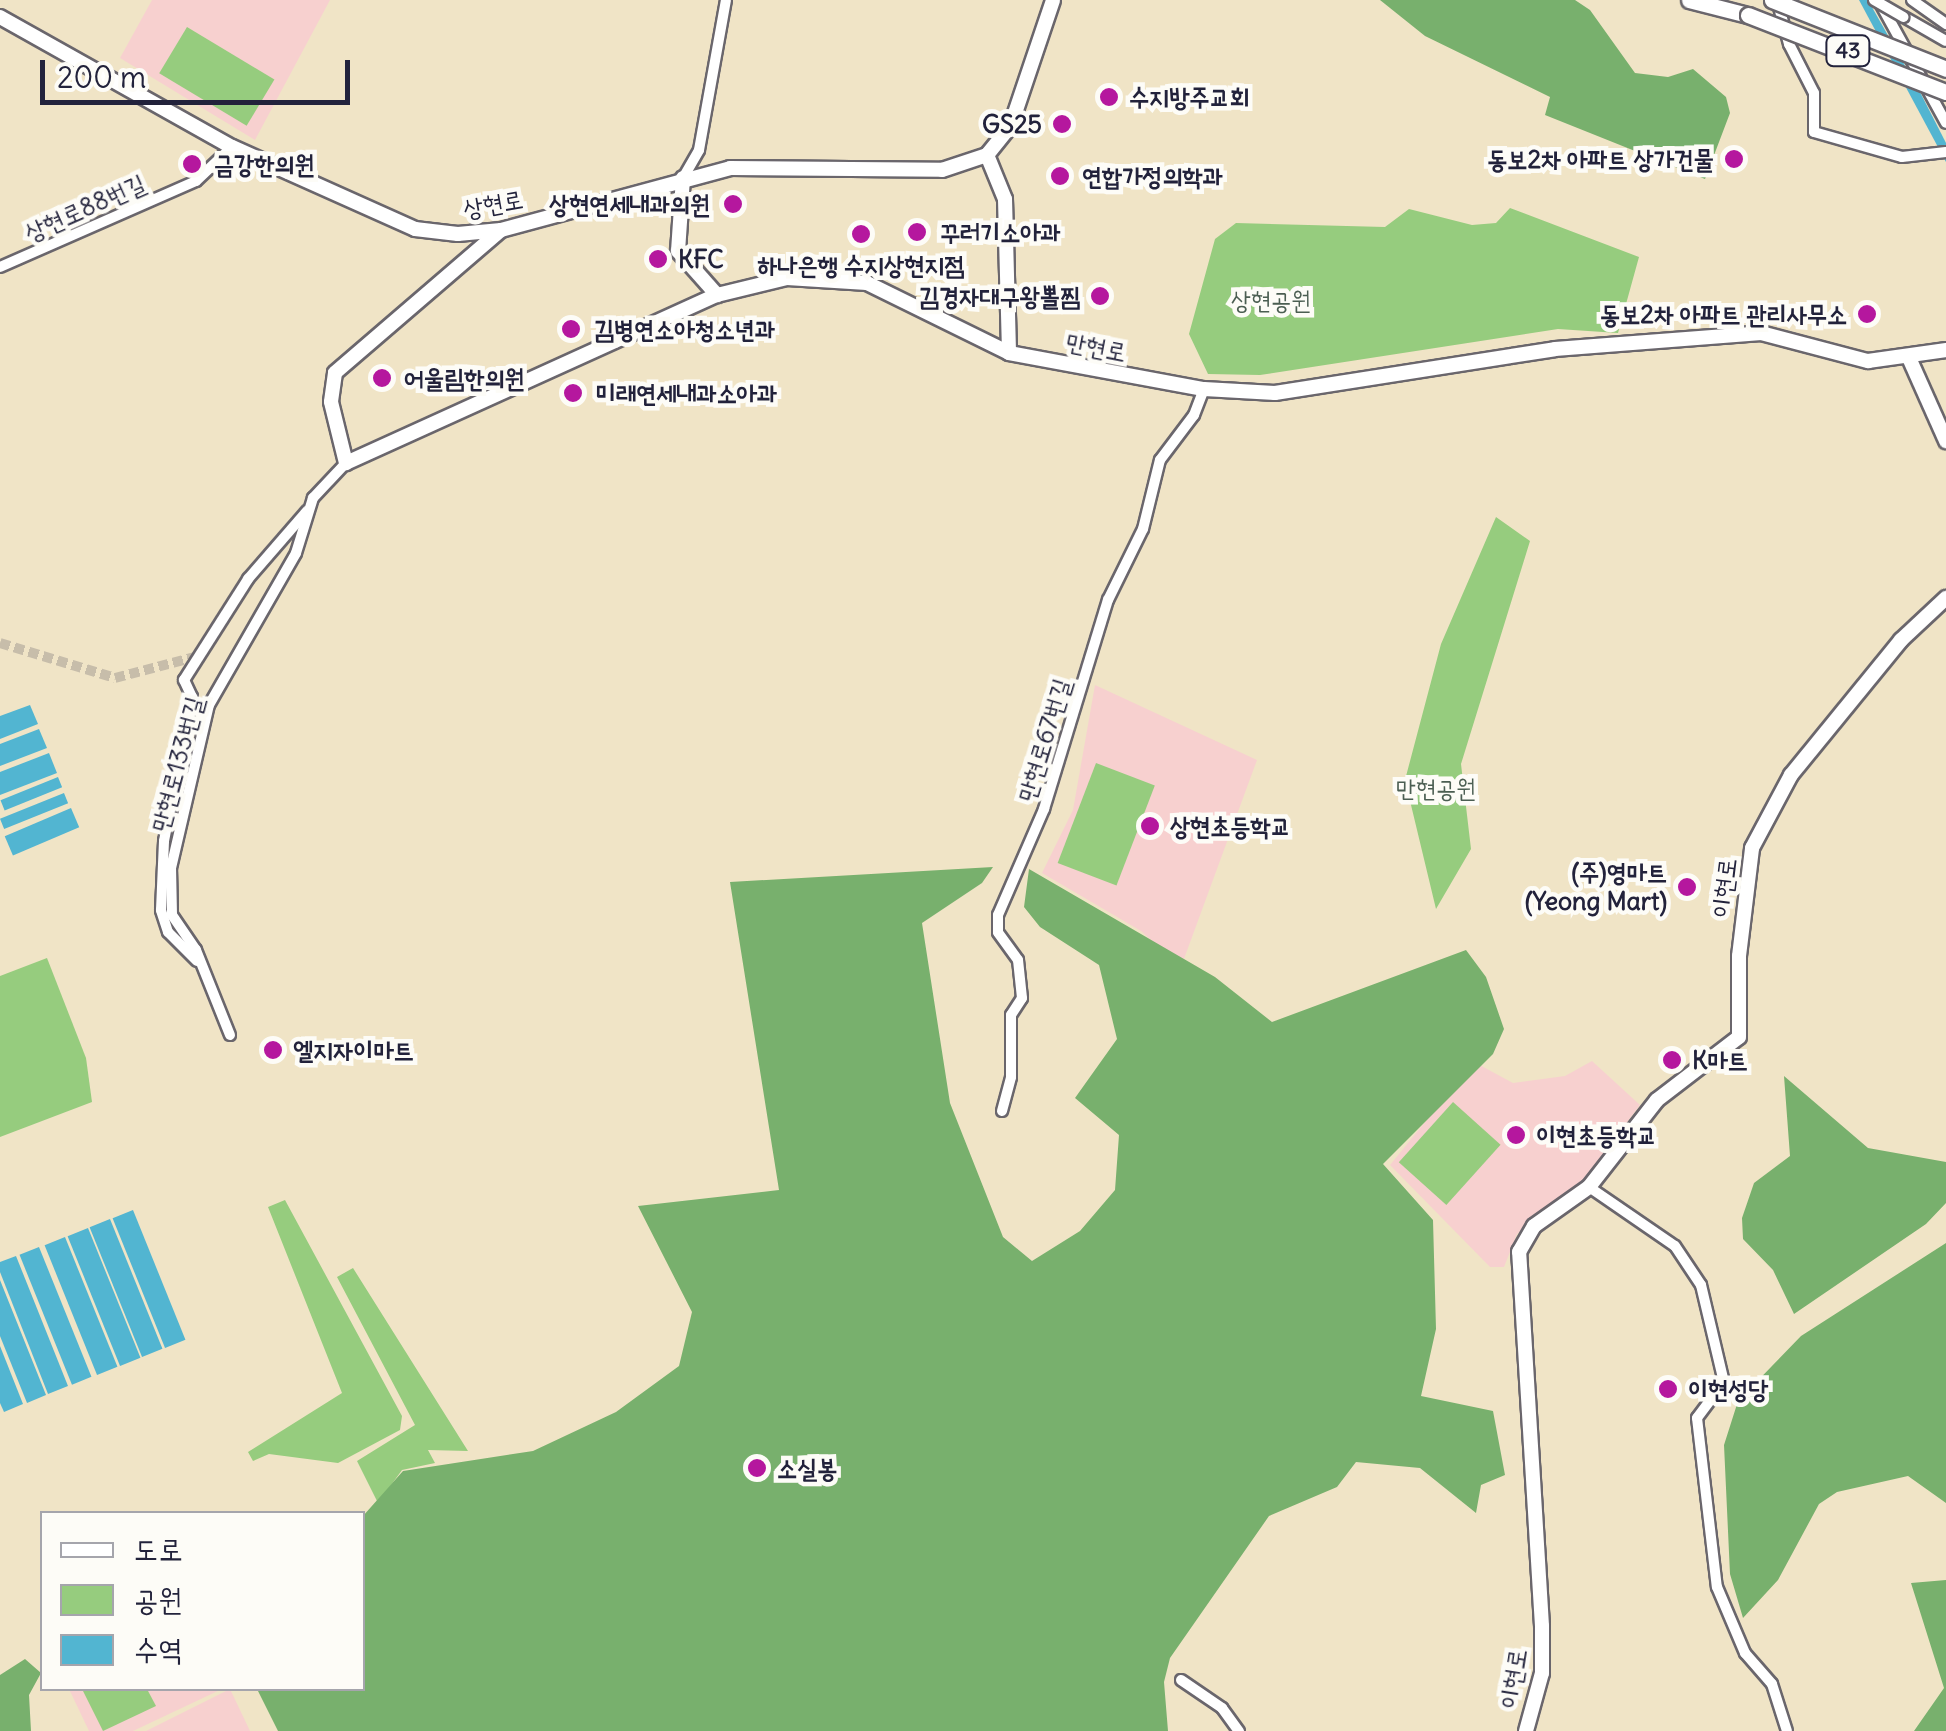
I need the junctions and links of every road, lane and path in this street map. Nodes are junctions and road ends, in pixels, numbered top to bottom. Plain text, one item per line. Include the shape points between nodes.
1 (726, 0) edge
2 (1052, 0) edge
3 (1689, 0) edge
4 (1774, 0) edge
5 (1876, 0) edge
6 (1912, 0) edge
7 (0, 17) edge
8 (1946, 24) edge
9 (1946, 41) edge
10 (1946, 68) edge
11 (1946, 92) edge
12 (1946, 123) edge
13 (232, 147) junction
14 (1946, 152) edge
15 (987, 156) junction
16 (683, 178) junction
17 (501, 230) junction
18 (0, 267) edge
19 (717, 295) junction
20 (1946, 350) edge
21 (1010, 353) junction
22 (1910, 360) junction
23 (1204, 388) junction
24 (1946, 441) edge
25 (346, 463) junction
26 (307, 510) junction
27 (1946, 598) edge
28 (203, 967) junction
29 (230, 1035) dead end
30 (1002, 1111) dead end
31 (1589, 1187) junction
32 (1181, 1680) dead end
33 (1239, 1731) edge
34 (1526, 1731) edge
35 (1788, 1731) edge

1 - 16 street via 699,150
2 - 15 street via 1011,125
3 - 11 main road, 43, bridge via 1748,15
4 - 10 main road, 43, bridge
4 - 14 street via 1814,93 1814,132 1920,158
5 - 9 street, bridge
5 - 12 street
6 - 8 street
7 - 13 street, 상현로
13 - 17 street, 상현로 via 415,229
13 - 18 street, 상현로88번길 via 196,181
15 - 16 street, 상현로 via 942,170 757,164
15 - 21 street via 1004,199
16 - 17 street, 상현로
16 - 19 street via 678,251
17 - 25 street via 336,373 330,402
19 - 21 street, 만현로 via 787,278 867,283
19 - 25 street, 만현로
20 - 22 street, 만현로
21 - 23 street, 만현로
22 - 23 street, 만현로 via 1868,362 1761,333 1555,349 1274,392
22 - 24 street
23 - 30 street, 만현로67번길 via 1194,415 1160,460 1143,529 1108,600 1044,809 998,915 998,932 1018,960 1022,998 1011,1016 1011,1077
25 - 26 street, 만현로 via 324,481
26 - 28 street, 만현로133번길 via 296,553 210,705 171,868 168,902
26 - 28 street, 만현로 via 248,579 184,680 192,697 164,840 161,910 168,932
27 - 31 street, 이현로 via 1901,640 1791,775 1752,848 1739,956 1740,1037 1657,1100
28 - 29 street, 만현로133번길
31 - 34 street, 이현로 via 1534,1226 1519,1252 1542,1626 1539,1690
31 - 35 street via 1675,1246 1694,1269 1724,1382 1698,1418 1717,1588 1745,1653 1772,1684
32 - 33 street via 1222,1708

